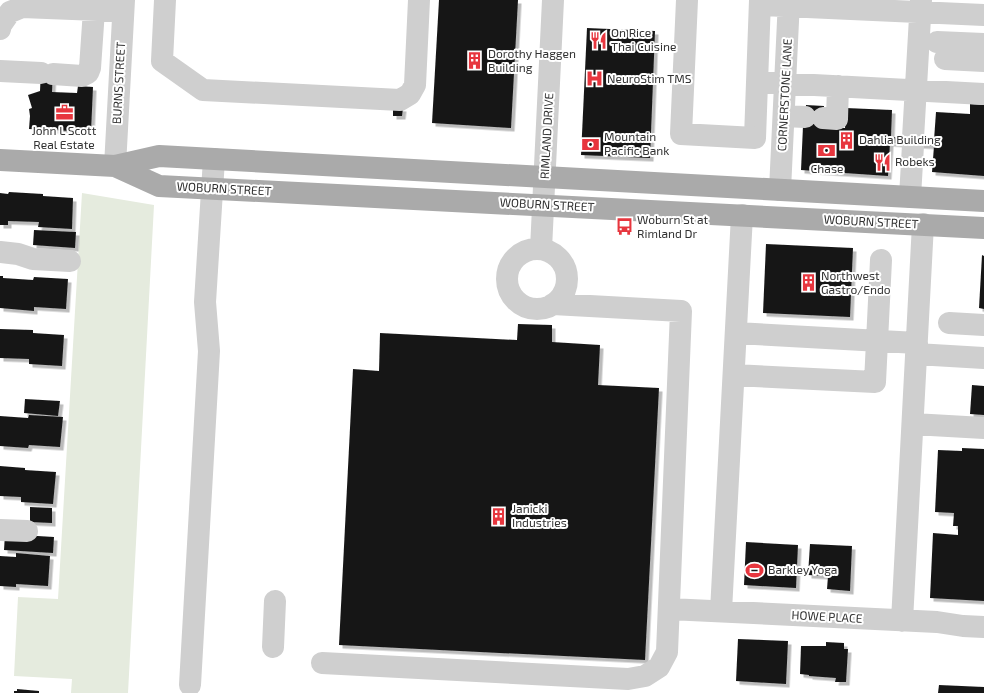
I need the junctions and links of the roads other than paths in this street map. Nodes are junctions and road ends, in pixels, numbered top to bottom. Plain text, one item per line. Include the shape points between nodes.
1 (165, 0) edge
2 (419, 0) edge
3 (553, 0) edge
4 (687, 0) edge
5 (760, 3) edge
6 (789, 3) edge
7 (123, 6) edge
8 (921, 6) edge
9 (94, 10) junction
10 (984, 15) edge
11 (0, 29) edge
12 (984, 44) edge
13 (934, 54) junction
14 (984, 61) edge
15 (0, 71) edge
16 (757, 82) junction
17 (785, 83) junction
18 (838, 86) junction
19 (916, 90) junction
20 (984, 94) edge
21 (784, 116) junction
22 (214, 159) junction
23 (0, 160) edge
24 (115, 166) junction
25 (545, 177) junction
26 (212, 188) junction
27 (780, 190) junction
28 (910, 197) junction
29 (984, 201) edge
30 (543, 205) junction
31 (742, 215) junction
32 (923, 224) junction
33 (984, 228) edge
34 (541, 249) junction
35 (0, 252) edge
36 (881, 260) dead end
37 (70, 261) dead end
38 (553, 304) junction
39 (949, 323) dead end
40 (984, 325) edge
41 (736, 333) junction
42 (876, 341) junction
43 (916, 349) junction
44 (984, 358) edge
45 (734, 375) junction
46 (912, 424) junction
47 (984, 428) edge
48 (0, 530) edge
49 (27, 531) dead end
50 (275, 600) dead end
51 (669, 609) junction
52 (721, 611) junction
53 (902, 621) junction
54 (984, 627) edge
55 (272, 647) dead end
56 (322, 664) dead end
57 (185, 687) edge

1 - 2 street via 162,61 202,90 400,100 410,94 415,85
3 - 25 street, RIMLAND DRIVE
4 - 16 street via 681,134 755,138
5 - 6 street
5 - 16 street
6 - 8 street
6 - 17 street, CORNERSTONE LANE
7 - 9 street
7 - 24 street, BURNS STREET
8 - 10 street
8 - 13 street
9 - 11 street via 22,7 10,12
9 - 15 street via 88,73 82,76
12 - 13 street
13 - 14 street
13 - 19 street
16 - 17 street
17 - 18 street
17 - 21 street, CORNERSTONE LANE
18 - 19 street
18 - 21 street via 836,119
19 - 20 street
19 - 28 street
21 - 27 street, CORNERSTONE LANE
22 - 24 main road, WOBURN STREET via 159,156
22 - 25 main road, WOBURN STREET
22 - 26 street
23 - 24 main road, WOBURN STREET
24 - 26 main road, WOBURN STREET via 159,186
25 - 27 main road, WOBURN STREET
25 - 30 street, RIMLAND DRIVE
26 - 30 main road, WOBURN STREET
26 - 57 street via 205,302 209,351
27 - 28 main road, WOBURN STREET
28 - 29 main road, WOBURN STREET
30 - 31 main road, WOBURN STREET
30 - 34 street, RIMLAND DRIVE
31 - 32 main road, WOBURN STREET
31 - 41 street
32 - 33 main road, WOBURN STREET
32 - 43 street
34 - 38 street via 558,256 567,272 565,290
34 - 38 street via 523,252 515,258 507,276 508,286 512,295 527,307 545,308
35 - 37 street via 33,259
36 - 42 street
38 - 51 street via 681,311
39 - 40 street
41 - 42 street
41 - 45 street
42 - 43 street
42 - 45 street via 875,382
43 - 44 street
43 - 46 street
45 - 52 street
46 - 47 street
46 - 53 street
48 - 49 street
50 - 55 street
51 - 52 street, HOWE PLACE
51 - 56 street via 667,652 659,667 645,676 628,678
52 - 53 street, HOWE PLACE
53 - 54 street, HOWE PLACE

